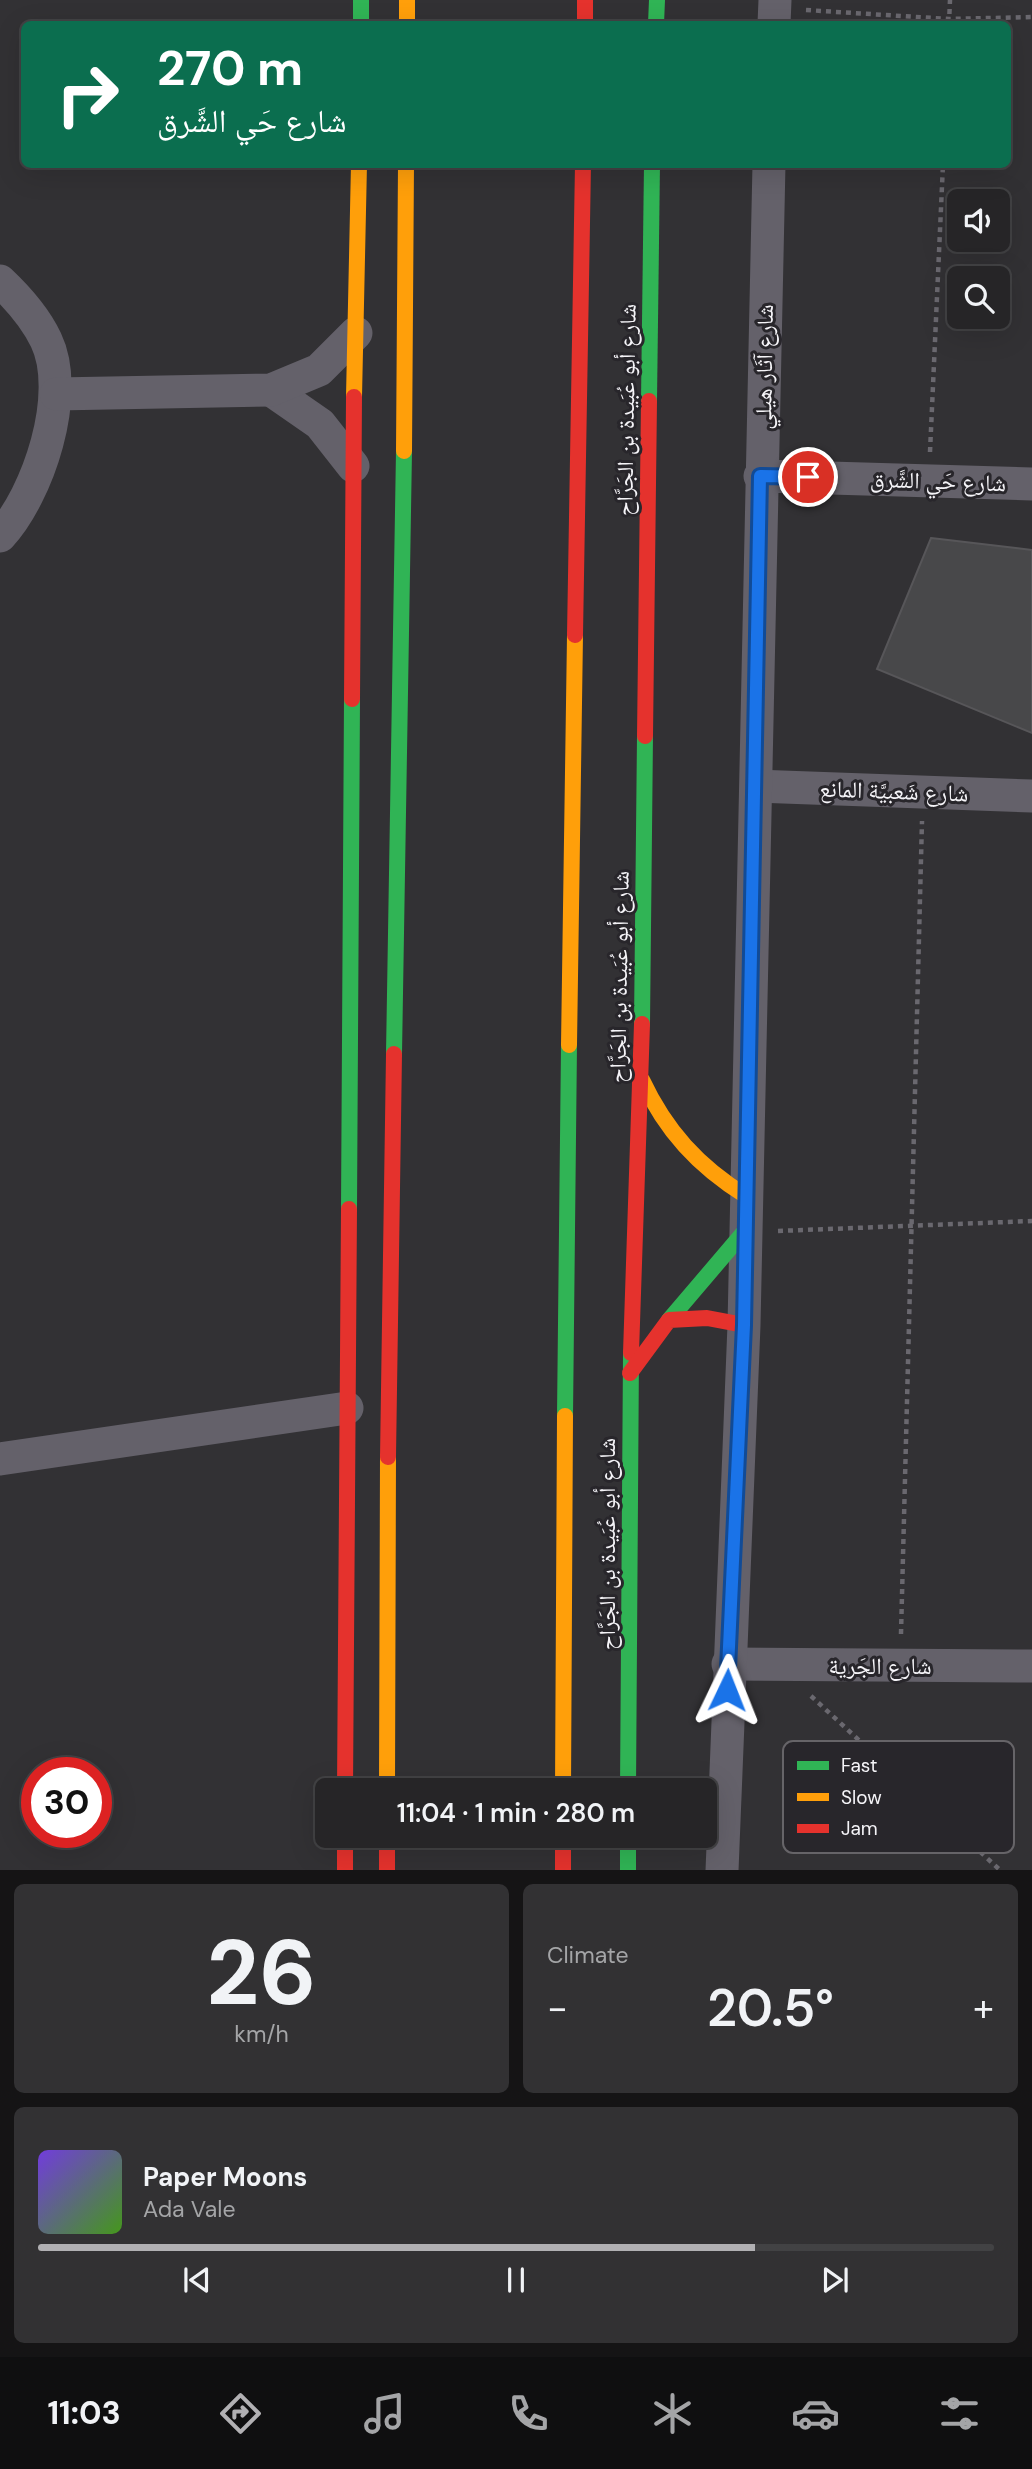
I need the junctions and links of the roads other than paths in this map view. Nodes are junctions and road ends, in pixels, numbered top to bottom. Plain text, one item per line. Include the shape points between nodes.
1 (361, 0) edge
2 (407, 0) edge
3 (585, 0) edge
4 (657, 0) edge
5 (361, 21) edge
6 (407, 21) edge
7 (585, 21) edge
8 (656, 21) edge
9 (359, 168) edge
10 (406, 168) edge
11 (583, 168) edge
12 (769, 168) edge
13 (652, 172) edge
14 (0, 281) edge
15 (356, 333) junction
16 (271, 390) junction
17 (56, 394) junction
18 (353, 466) junction
19 (760, 476) junction
20 (1032, 484) edge
21 (0, 536) edge
22 (757, 786) junction
23 (1032, 796) edge
24 (641, 1076) junction
25 (746, 1196) junction
26 (744, 1232) junction
27 (669, 1320) junction
28 (744, 1325) junction
29 (630, 1373) junction
30 (347, 1408) junction
31 (0, 1459) edge
32 (728, 1664) junction
33 (1032, 1666) edge
34 (345, 1778) edge
35 (387, 1778) edge
36 (563, 1778) edge
37 (628, 1778) edge
38 (345, 1848) edge
39 (387, 1848) edge
40 (563, 1848) edge
41 (628, 1848) edge
42 (345, 1870) edge
43 (387, 1870) edge
44 (563, 1870) edge
45 (628, 1870) edge
46 (722, 1870) edge

1 - 5 main road
2 - 6 main road
3 - 7 main road
4 - 8 main road
9 - 15 main road
10 - 35 main road via 385,1475
11 - 36 main road, شارع أبو عُبَيدة بن الجَرَّاح via 566,1243
12 - 19 street, شارع آثَار هيلي
13 - 24 main road, شارع أبو عُبَيدة بن الجَرَّاح
14 - 17 street via 47,341
15 - 16 street via 319,370
15 - 18 main road
16 - 17 street
16 - 18 street via 320,424
17 - 21 street via 45,454 15,519
18 - 30 main road
19 - 20 street, شارع حَي الشَّرق
19 - 22 street, شارع آثَار هيلي
22 - 23 street, شارع شَعبيَّة المانع
22 - 25 street, شارع آثَار هيلي
24 - 25 main road via 670,1134 717,1180
24 - 29 main road, شارع أبو عُبَيدة بن الجَرَّاح
25 - 26 street, شارع آثَار هيلي
26 - 27 main road
26 - 28 street, شارع آثَار هيلي
27 - 28 main road via 708,1318
27 - 29 main road
28 - 32 street, شارع آثَار هيلي
29 - 37 main road, شارع أبو عُبَيدة بن الجَرَّاح
30 - 31 street
30 - 34 main road
32 - 33 street, شارع الجَرية
32 - 46 street, شارع آثَار هيلي
38 - 42 main road
39 - 43 main road
40 - 44 main road
41 - 45 main road

